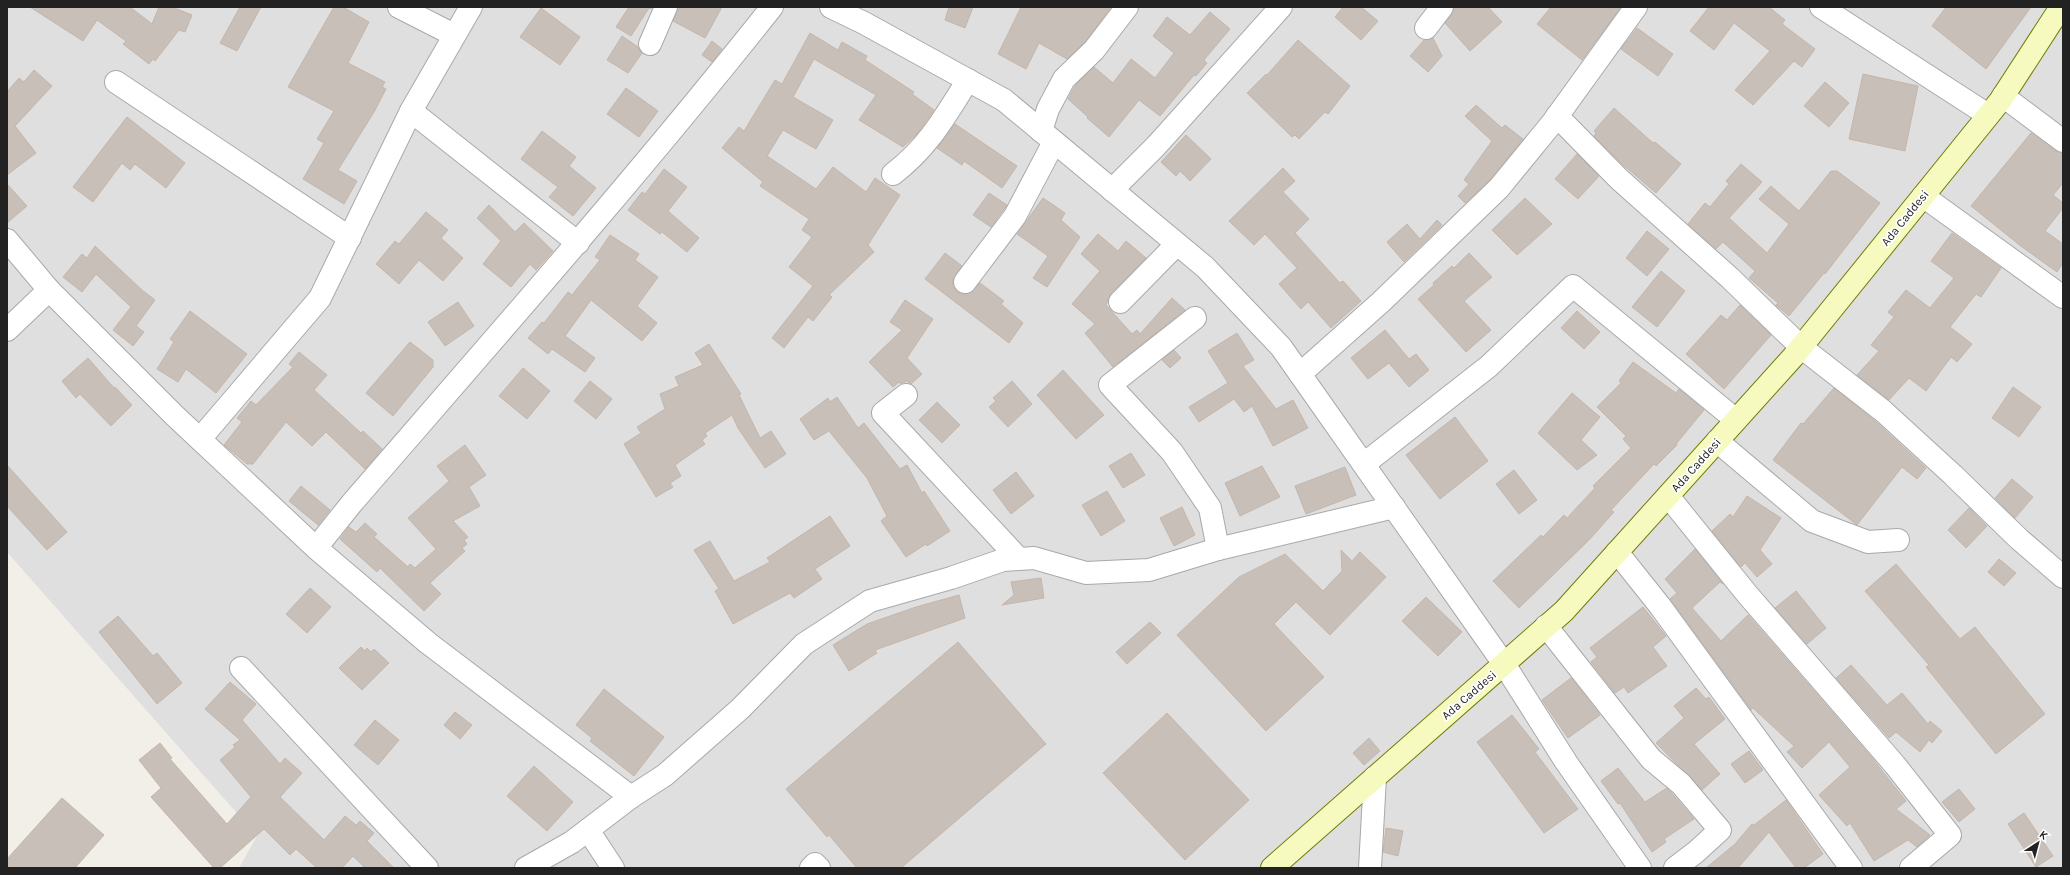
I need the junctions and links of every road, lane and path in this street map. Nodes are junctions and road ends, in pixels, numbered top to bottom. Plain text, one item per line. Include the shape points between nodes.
1 (399, 7) edge
2 (471, 7) edge
3 (666, 7) edge
4 (772, 7) edge
5 (1127, 7) edge
6 (1442, 7) edge
7 (1636, 7) edge
8 (1820, 7) edge
9 (841, 9) edge
10 (1285, 9) edge
11 (2060, 12) edge
12 (1426, 28) dead end
13 (454, 35) junction
14 (650, 44) dead end
15 (968, 80) junction
16 (116, 82) dead end
17 (2003, 96) junction
18 (411, 111) junction
19 (1557, 116) junction
20 (1988, 116) junction
21 (1048, 136) junction
22 (2063, 141) edge
23 (893, 174) dead end
24 (1112, 190) junction
25 (1923, 196) junction
26 (350, 238) junction
27 (7, 240) edge
28 (578, 243) junction
29 (1177, 244) junction
30 (965, 282) dead end
31 (49, 290) junction
32 (2063, 297) edge
33 (1120, 302) dead end
34 (1195, 318) dead end
35 (7, 330) edge
36 (1801, 347) junction
37 (1300, 374) junction
38 (906, 395) dead end
39 (1736, 420) junction
40 (200, 439) junction
41 (1717, 441) junction
42 (1364, 464) junction
43 (1668, 496) junction
44 (1394, 507) junction
45 (1898, 540) dead end
46 (316, 548) junction
47 (1218, 549) junction
48 (1617, 552) junction
49 (1019, 559) junction
50 (2063, 577) edge
51 (1546, 626) junction
52 (1504, 664) junction
53 (240, 668) dead end
54 (1375, 777) junction
55 (631, 797) junction
56 (588, 830) junction
57 (427, 868) edge
58 (526, 868) edge
59 (613, 868) edge
60 (811, 868) edge
61 (818, 868) edge
62 (1272, 868) edge
63 (1370, 868) edge
64 (1640, 868) edge
65 (1675, 868) edge
66 (1851, 868) edge
67 (1911, 868) edge

1 - 13 street
2 - 13 street
3 - 14 street
4 - 28 street
5 - 21 street via 1094,50 1064,79 1048,109
6 - 12 street
7 - 19 street
8 - 20 street
9 - 15 street
10 - 24 street
11 - 17 main road, Ada Caddesi
13 - 18 street
15 - 21 street via 1004,100
15 - 23 street via 932,136 912,159
16 - 26 street
17 - 20 main road, Ada Caddesi
17 - 22 street
18 - 26 street
18 - 28 street
19 - 36 street via 1619,179 1730,278
19 - 37 street via 1499,188 1381,302
20 - 25 main road, Ada Caddesi
21 - 24 street
21 - 30 street via 1015,216
24 - 29 street
25 - 32 street
25 - 36 main road, Ada Caddesi
26 - 40 street via 320,298
27 - 31 street
28 - 46 street
29 - 33 street
29 - 37 street via 1205,267 1282,347
31 - 35 street
31 - 40 street
34 - 47 street via 1110,385 1172,452 1210,508
36 - 39 main road, Ada Caddesi
36 - 50 street via 1883,411
37 - 42 street
38 - 49 street via 883,413
39 - 41 main road, Ada Caddesi
39 - 42 street via 1573,286 1489,366
40 - 46 street
41 - 43 main road, Ada Caddesi
41 - 45 street via 1812,521 1868,542
42 - 44 street
43 - 48 main road, Ada Caddesi
43 - 67 street via 1747,594 1895,765 1950,835
44 - 47 street
44 - 52 street
46 - 55 street via 428,643
47 - 49 street via 1149,570 1086,573 1034,558
48 - 51 main road, Ada Caddesi via 1564,611
48 - 66 street via 1660,606
49 - 55 street via 1003,560 870,601 804,644 734,714 665,775
51 - 52 main road, Ada Caddesi
51 - 65 street via 1651,759 1681,784 1720,830
52 - 54 main road, Ada Caddesi
52 - 64 street via 1566,762
53 - 57 street
54 - 62 main road, Ada Caddesi
54 - 63 street
55 - 56 street
56 - 58 street
56 - 59 street
60 - 61 street via 815,864

